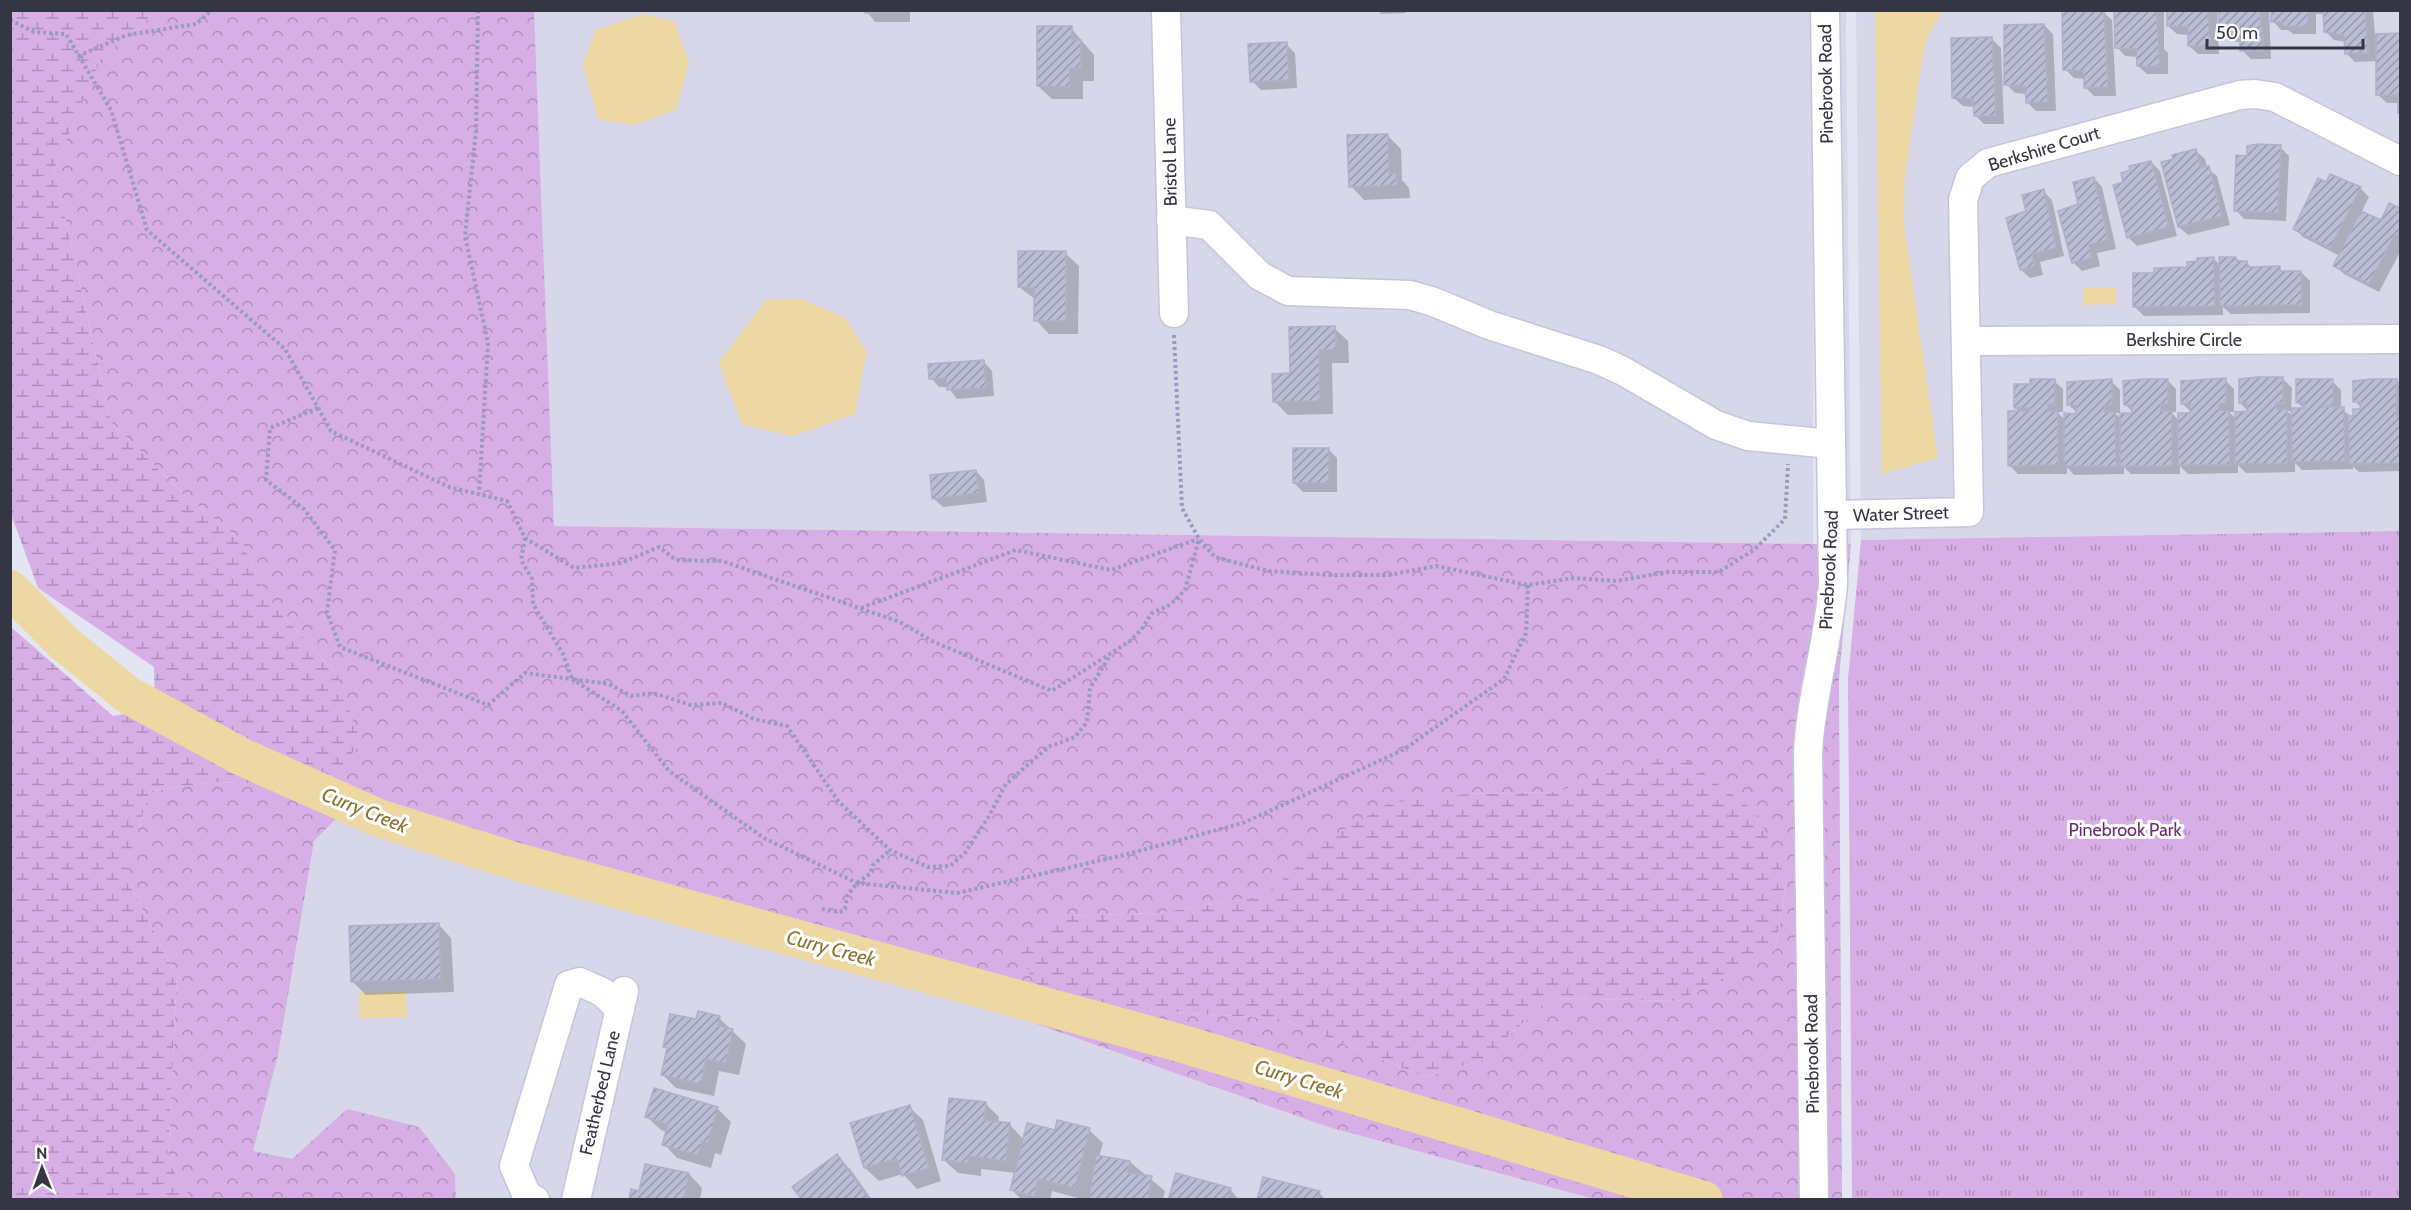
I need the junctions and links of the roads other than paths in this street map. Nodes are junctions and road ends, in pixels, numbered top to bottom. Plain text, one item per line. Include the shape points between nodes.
1 (1166, 10) edge
2 (1825, 10) edge
3 (2400, 161) edge
4 (1171, 220) junction
5 (1173, 313) road end
6 (2400, 339) edge
7 (1967, 341) junction
8 (1831, 444) junction
9 (1969, 512) joint
10 (1833, 515) junction
11 (535, 1200) edge
12 (576, 1200) edge
13 (1814, 1200) edge

1 - 4 street, Bristol Lane
2 - 8 street, Pinebrook Road
3 - 7 street, Berkshire Court via 2275,97 2255,94 1996,159 1976,172 1964,192
4 - 5 street, Bristol Lane
4 - 8 street via 1209,225 1260,276 1288,291 1410,296 1434,302 1489,325 1599,360 1716,425 1749,436
6 - 7 street, Berkshire Circle
7 - 9 street, Berkshire Court
8 - 10 street, Pinebrook Road
9 - 10 street, Water Street
10 - 13 street, Pinebrook Road via 1831,612 1811,711 1808,752
11 - 12 street, Featherbed Lane via 527,1196 514,1166 569,985 580,982 622,998

